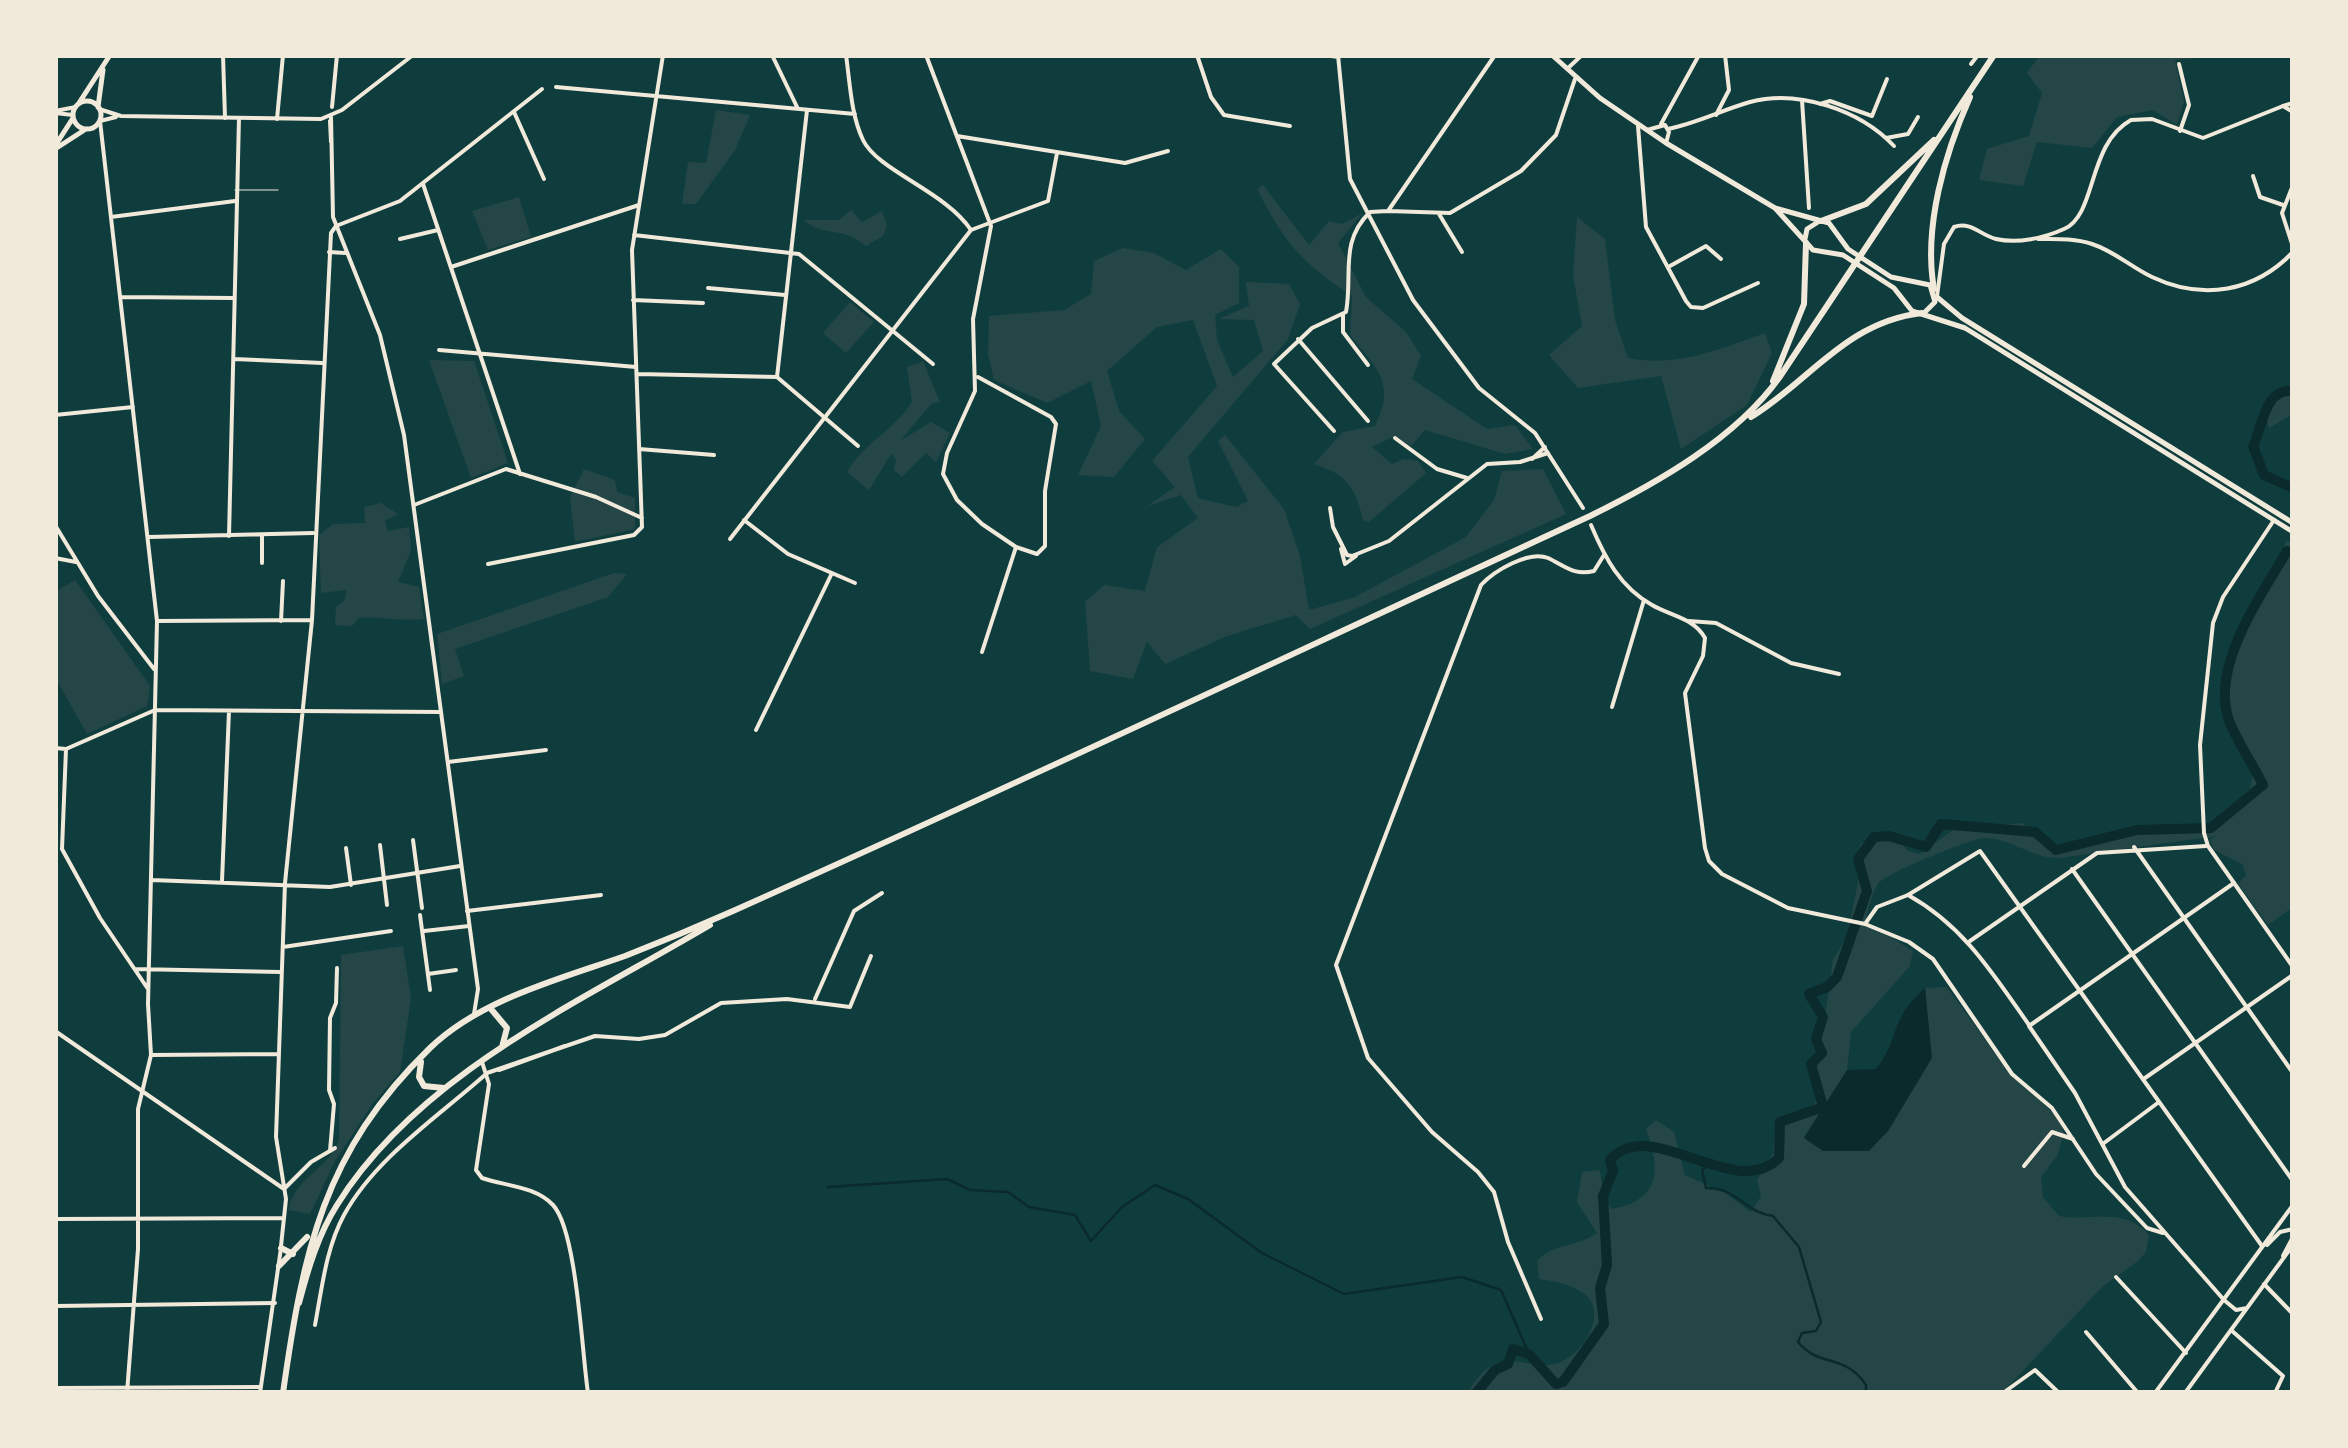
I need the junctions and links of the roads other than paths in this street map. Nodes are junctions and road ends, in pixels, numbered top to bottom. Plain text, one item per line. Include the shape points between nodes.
1 (110, 55) edge
2 (222, 55) edge
3 (283, 55) edge
4 (337, 55) edge
5 (404, 55) edge
6 (413, 55) edge
7 (663, 55) edge
8 (772, 55) edge
9 (846, 55) edge
10 (926, 55) edge
11 (1197, 55) edge
12 (1323, 55) edge
13 (1495, 55) edge
14 (1552, 55) edge
15 (1582, 55) edge
16 (1699, 55) edge
17 (1725, 55) edge
18 (1978, 55) edge
19 (1994, 55) edge
20 (1339, 56) edge
21 (403, 63) junction
22 (1971, 64) dead end
23 (2179, 64) dead end
24 (104, 65) junction
25 (1567, 70) junction
26 (1576, 78) junction
27 (1979, 78) junction
28 (1887, 80) dead end
29 (556, 87) dead end
30 (542, 89) dead end
31 (656, 96) junction
32 (1802, 100) junction
33 (2293, 103) edge
34 (1820, 104) junction
35 (77, 106) junction
36 (2283, 106) junction
37 (332, 107) dead end
38 (99, 108) junction
39 (798, 109) junction
40 (807, 110) junction
41 (55, 112) edge
42 (514, 112) junction
43 (2293, 112) edge
44 (855, 114) junction
45 (1716, 115) junction
46 (73, 116) junction
47 (121, 116) junction
48 (330, 116) junction
49 (225, 118) junction
50 (239, 118) junction
51 (276, 118) junction
52 (1918, 118) dead end
53 (1951, 121) junction
54 (97, 124) junction
55 (1662, 124) junction
56 (1290, 126) dead end
57 (1638, 126) junction
58 (86, 129) junction
59 (1668, 129) junction
60 (1646, 130) junction
61 (2180, 131) junction
62 (957, 136) junction
63 (1886, 138) junction
64 (1666, 144) junction
65 (1894, 146) dead end
66 (55, 148) edge
67 (1168, 151) dead end
68 (1057, 153) junction
69 (2253, 176) dead end
70 (544, 178) dead end
71 (423, 184) junction
72 (2293, 184) edge
73 (235, 190) junction
74 (278, 190) dead end
75 (235, 201) junction
76 (2283, 204) junction
77 (639, 205) junction
78 (1775, 208) junction
79 (1809, 208) dead end
80 (1388, 211) junction
81 (1370, 212) junction
82 (1439, 214) junction
83 (110, 217) junction
84 (1820, 221) junction
85 (336, 226) junction
86 (991, 226) junction
87 (438, 230) junction
88 (972, 230) junction
89 (1836, 234) junction
90 (634, 235) junction
91 (400, 239) dead end
92 (2028, 240) junction
93 (1806, 244) junction
94 (2293, 250) edge
95 (790, 251) junction
96 (329, 252) junction
97 (1462, 252) dead end
98 (1827, 252) junction
99 (345, 253) junction
100 (1849, 254) junction
101 (1720, 259) dead end
102 (1670, 266) junction
103 (451, 267) junction
104 (1886, 278) junction
105 (1758, 283) dead end
106 (1912, 284) junction
107 (708, 288) dead end
108 (1935, 293) junction
109 (786, 295) junction
110 (120, 297) junction
111 (233, 298) junction
112 (634, 300) junction
113 (1904, 300) junction
114 (703, 303) dead end
115 (1922, 313) junction
116 (1344, 314) junction
117 (893, 331) junction
118 (1298, 339) junction
119 (439, 350) dead end
120 (480, 354) junction
121 (235, 359) junction
122 (322, 363) junction
123 (933, 364) dead end
124 (1368, 365) dead end
125 (636, 371) junction
126 (777, 378) junction
127 (978, 378) junction
128 (1766, 396) junction
129 (133, 407) junction
130 (55, 415) edge
131 (822, 416) junction
132 (1368, 421) dead end
133 (1737, 426) junction
134 (1334, 431) dead end
135 (1395, 438) dead end
136 (858, 446) dead end
137 (1545, 446) junction
138 (639, 448) junction
139 (1550, 452) junction
140 (714, 455) dead end
141 (1532, 459) junction
142 (520, 474) junction
143 (1467, 478) junction
144 (414, 505) junction
145 (1330, 508) dead end
146 (1583, 508) dead end
147 (642, 518) junction
148 (744, 520) junction
149 (2274, 520) junction
150 (2293, 523) edge
151 (1592, 525) dead end
152 (56, 529) edge
153 (2293, 532) edge
154 (315, 533) junction
155 (148, 536) junction
156 (229, 536) junction
157 (262, 536) junction
158 (730, 539) dead end
159 (1016, 547) junction
160 (1604, 556) junction
161 (55, 558) edge
162 (76, 562) junction
163 (262, 563) dead end
164 (488, 564) dead end
165 (832, 573) junction
166 (283, 581) dead end
167 (854, 583) dead end
168 (1644, 600) junction
169 (157, 620) junction
170 (312, 620) junction
171 (1689, 622) junction
172 (281, 623) junction
173 (982, 652) dead end
174 (156, 672) junction
175 (1839, 674) dead end
176 (1612, 707) dead end
177 (230, 709) junction
178 (305, 709) junction
179 (155, 710) junction
180 (441, 712) junction
181 (756, 730) dead end
182 (55, 748) edge
183 (66, 749) junction
184 (546, 750) dead end
185 (448, 762) junction
186 (414, 840) dead end
187 (380, 845) dead end
188 (2208, 846) junction
189 (2134, 847) junction
190 (346, 848) dead end
191 (58, 849) edge
192 (462, 866) junction
193 (2072, 869) junction
194 (418, 876) junction
195 (152, 880) junction
196 (384, 880) junction
197 (222, 881) junction
198 (286, 883) junction
199 (2234, 883) junction
200 (351, 885) junction
201 (882, 893) dead end
202 (600, 895) dead end
203 (1908, 895) junction
204 (387, 904) dead end
205 (2023, 906) junction
206 (422, 908) dead end
207 (468, 911) junction
208 (732, 911) junction
209 (420, 915) dead end
210 (2182, 919) junction
211 (1859, 923) junction
212 (469, 926) junction
213 (391, 931) dead end
214 (422, 932) junction
215 (1970, 941) junction
216 (283, 948) junction
217 (2132, 954) junction
218 (871, 956) dead end
219 (2293, 967) edge
220 (337, 968) dead end
221 (135, 969) junction
222 (149, 969) junction
223 (456, 970) dead end
224 (282, 972) junction
225 (428, 974) junction
226 (2293, 975) edge
227 (148, 989) junction
228 (478, 989) junction
229 (430, 990) dead end
230 (2081, 990) junction
231 (814, 1001) junction
232 (2246, 1007) junction
233 (491, 1009) junction
234 (470, 1019) junction
235 (2029, 1026) junction
236 (55, 1030) edge
237 (2195, 1043) junction
238 (498, 1052) junction
239 (279, 1054) junction
240 (150, 1055) junction
241 (423, 1056) junction
242 (482, 1061) junction
243 (487, 1072) junction
244 (2293, 1073) edge
245 (2143, 1079) junction
246 (444, 1088) junction
247 (142, 1090) junction
248 (2159, 1102) junction
249 (2073, 1139) junction
250 (2104, 1143) junction
251 (2024, 1166) dead end
252 (2293, 1182) edge
253 (284, 1189) junction
254 (2293, 1205) edge
255 (55, 1218) edge
256 (138, 1218) junction
257 (284, 1218) junction
258 (313, 1228) junction
259 (2293, 1228) edge
260 (2163, 1233) junction
261 (2293, 1237) edge
262 (2293, 1245) edge
263 (2263, 1247) junction
264 (281, 1248) junction
265 (294, 1254) junction
266 (2282, 1261) junction
267 (279, 1266) junction
268 (2116, 1277) dead end
269 (2264, 1284) junction
270 (2224, 1300) junction
271 (275, 1303) junction
272 (55, 1306) edge
273 (133, 1307) junction
274 (2247, 1308) junction
275 (2293, 1314) edge
276 (1541, 1319) dead end
277 (292, 1326) junction
278 (314, 1326) dead end
279 (2231, 1330) junction
280 (2086, 1332) dead end
281 (2186, 1354) junction
282 (55, 1388) edge
283 (128, 1390) edge
284 (260, 1390) edge
285 (283, 1393) edge
286 (588, 1393) edge
287 (2003, 1393) edge
288 (2059, 1393) edge
289 (2138, 1393) edge
290 (2156, 1393) edge
291 (2185, 1393) edge
292 (2276, 1393) edge

1 - 24 main road
2 - 49 street
3 - 51 street
4 - 37 street
5 - 21 street
6 - 21 street
7 - 31 street
8 - 39 street
9 - 44 street
10 - 62 street
11 - 56 street via 1224,115
12 - 20 street
13 - 80 street
14 - 25 main road
15 - 25 street
16 - 55 street
17 - 45 street via 1729,90
18 - 22 street
19 - 27 highway
20 - 81 street via 1350,180
21 - 48 street
23 - 61 street via 2189,105
24 - 35 main road
24 - 38 main road
25 - 26 main road
26 - 57 main road
26 - 82 street via 1560,128 1536,159
27 - 53 highway
27 - 108 highway via 1947,158 1930,252
28 - 34 street via 1872,116 1830,101
29 - 31 street
30 - 42 street
31 - 39 street
31 - 77 street
32 - 34 street
32 - 45 street via 1760,100
32 - 79 street
33 - 36 street
34 - 63 street
35 - 38 main road via 90,102
35 - 41 street
35 - 46 main road
36 - 43 street
36 - 61 street via 2210,138
38 - 47 street
38 - 54 main road
39 - 40 street
40 - 44 street
40 - 95 street
41 - 46 street
42 - 70 street
42 - 71 street
44 - 88 street via 872,153 950,204
45 - 59 street
46 - 58 main road
46 - 66 main road
47 - 49 street
47 - 54 street
48 - 51 street
48 - 85 street
49 - 50 street
50 - 51 street
50 - 73 street
52 - 63 street via 1908,134
53 - 84 highway via 1875,198
53 - 128 highway
54 - 58 main road
54 - 83 street
55 - 59 street
55 - 60 street
57 - 60 main road
57 - 102 street via 1646,226
58 - 66 main road
59 - 64 street
60 - 64 main road
61 - 92 street via 2147,118 2124,124 2098,156 2076,222
62 - 68 street
62 - 86 street
63 - 65 street
64 - 78 main road
67 - 68 street via 1125,164
68 - 86 street via 1048,202
69 - 76 street via 2260,197
71 - 85 street via 390,206
71 - 87 street
72 - 76 street
73 - 74 lane
73 - 75 street
75 - 83 street
75 - 111 street
76 - 94 street
77 - 90 street
77 - 103 street
78 - 84 main road
78 - 93 main road
80 - 81 street
80 - 82 street
81 - 116 street via 1350,240
81 - 137 street via 1418,309 1454,359
82 - 97 street
83 - 110 street
84 - 89 main road
84 - 93 main road via 1808,228
85 - 96 street
85 - 99 street
86 - 88 street
86 - 127 street via 973,319
87 - 91 street
87 - 103 street
88 - 117 street
89 - 98 main road
89 - 100 main road
90 - 95 street
90 - 112 street
92 - 94 street via 2084,242 2158,280 2211,290 2246,286 2275,271
92 - 108 street via 1998,239 1958,225 1946,237
93 - 98 main road
93 - 128 highway via 1804,304
95 - 109 street
95 - 117 street
96 - 99 street
96 - 122 street
98 - 100 main road
99 - 144 street via 392,372
100 - 104 main road
101 - 102 street via 1706,246
102 - 105 street via 1696,309
103 - 120 street
104 - 106 main road
104 - 113 main road
106 - 108 main road via 1922,282
106 - 113 main road
107 - 109 street
108 - 115 main road via 1930,310
108 - 150 main road via 1962,318
109 - 126 street
110 - 111 street
110 - 129 street
111 - 121 street
112 - 114 street
112 - 125 street
113 - 115 main road
115 - 133 highway via 1870,326
115 - 149 main road via 1965,328
116 - 118 street
116 - 124 street via 1342,332
117 - 123 street
117 - 131 street
118 - 132 street
118 - 134 street via 1274,364
119 - 120 street
120 - 125 street
120 - 142 street
121 - 122 street
121 - 156 street
122 - 154 street
125 - 126 street
125 - 138 street
126 - 131 street
127 - 159 street via 943,474 964,507
127 - 159 street via 1056,424 1045,484 1044,550 1034,554
128 - 133 highway
129 - 130 street
129 - 155 street
131 - 136 street
131 - 148 street
133 - 208 highway via 1590,516
135 - 143 street via 1437,469
137 - 139 street
137 - 141 street
138 - 140 street
138 - 147 street
139 - 141 street
139 - 146 street
141 - 143 street via 1493,462
142 - 144 street via 503,470
142 - 147 street
143 - 145 street via 1389,541 1345,564
144 - 180 street
147 - 164 street via 637,533
148 - 158 street
148 - 165 street via 788,554
149 - 153 main road
149 - 188 street via 2223,597 2213,624 2201,723
151 - 160 street
152 - 162 street
154 - 157 street
154 - 170 street
155 - 156 street
155 - 169 street
156 - 157 street
157 - 163 street
159 - 173 street
160 - 168 street
160 - 276 street via 1594,571 1582,573 1534,557 1482,585 1336,965 1368,1058 1494,1192
161 - 162 street
162 - 174 street
165 - 167 street
165 - 181 street
166 - 172 street
168 - 171 street
168 - 176 street
169 - 172 street
169 - 174 street
170 - 172 street
170 - 178 street
171 - 175 street via 1716,623 1785,661
171 - 211 street via 1706,644 1685,694 1709,861 1795,911
174 - 179 street
177 - 178 street
177 - 179 street
177 - 197 street
178 - 180 street
178 - 198 street
179 - 183 street
179 - 195 street
180 - 185 street
182 - 183 street
183 - 191 street
184 - 185 street
185 - 192 street
186 - 194 street
187 - 196 street
188 - 189 street
188 - 199 street
189 - 193 street via 2097,852
189 - 210 street
190 - 200 street
191 - 221 street
192 - 194 street
192 - 207 street
193 - 205 street
193 - 217 street
194 - 196 street
194 - 206 street
195 - 197 street
195 - 222 street
196 - 200 street
196 - 204 street
197 - 198 street
198 - 200 street
198 - 216 street
199 - 210 street
199 - 219 street
201 - 231 street via 854,910
202 - 207 street
203 - 205 street via 1980,851
203 - 211 street
203 - 215 street
205 - 215 street
205 - 230 street
207 - 212 street
208 - 233 highway
208 - 238 highway
209 - 214 street
210 - 217 street
210 - 232 street
211 - 249 street via 1909,942 1944,970 2002,1061 2052,1108
212 - 214 street
212 - 228 street
213 - 216 street
214 - 225 street
215 - 235 street
216 - 224 street
217 - 230 street
217 - 237 street
218 - 231 street via 852,1005
220 - 253 street via 330,1018 333,1150
221 - 222 street
221 - 227 street
222 - 224 street
222 - 227 street
223 - 225 street
224 - 239 street
225 - 229 street
226 - 232 street
227 - 240 street
228 - 233 street
228 - 234 street
230 - 235 street
230 - 245 street
231 - 243 street via 721,1003 666,1035 575,1041
232 - 237 street
232 - 244 street
233 - 234 highway
233 - 238 highway via 507,1028
234 - 241 highway
235 - 250 street
236 - 247 street
237 - 245 street
237 - 252 street
238 - 242 highway
239 - 240 street
239 - 253 street via 276,1148
240 - 247 street
241 - 246 highway via 421,1082
241 - 258 highway via 348,1153
242 - 243 street
242 - 246 highway
243 - 278 street via 406,1144 348,1209 328,1257
243 - 286 street via 476,1170 487,1180 540,1196 559,1214 574,1273
245 - 248 street
246 - 277 highway via 376,1152 336,1206
247 - 253 street
247 - 256 street
248 - 250 street
248 - 263 street
249 - 251 street via 2052,1132
249 - 260 street via 2132,1214
250 - 260 street via 2125,1187
253 - 257 street
254 - 263 street
255 - 256 street
256 - 257 street
256 - 273 street
257 - 264 street
258 - 265 highway
258 - 277 highway
259 - 263 street
260 - 270 street
261 - 266 street
262 - 266 street
263 - 270 street
264 - 265 highway
264 - 267 street
265 - 267 highway
266 - 269 street
267 - 271 street
268 - 281 street
269 - 274 street
269 - 275 street
270 - 274 street via 2236,1310
270 - 281 street
271 - 273 street
271 - 284 street
272 - 273 street
273 - 283 street
274 - 279 street
277 - 285 highway
279 - 291 street
279 - 292 street via 2283,1376
280 - 289 street
281 - 290 street
282 - 283 street
283 - 284 street
287 - 288 street via 2030,1372 2040,1372

